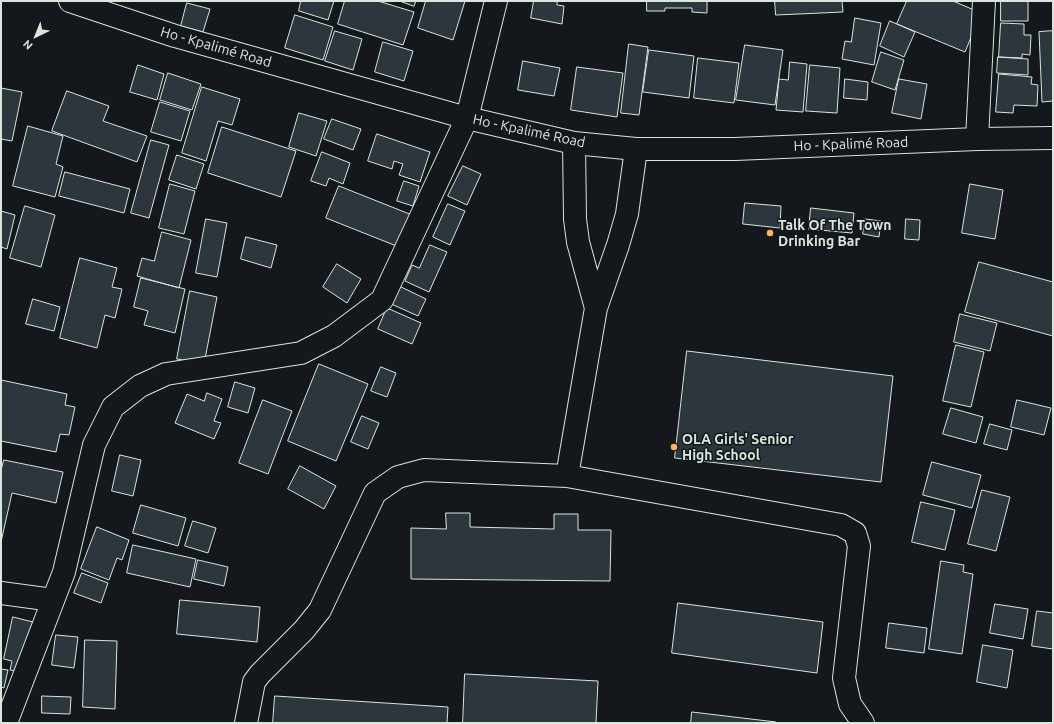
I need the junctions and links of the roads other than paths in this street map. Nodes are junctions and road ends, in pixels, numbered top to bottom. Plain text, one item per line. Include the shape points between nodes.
1 (70, 1) edge
2 (496, 1) edge
3 (984, 1) edge
4 (467, 118) junction
5 (1053, 138) edge
6 (977, 140) junction
7 (574, 143) junction
8 (636, 149) junction
9 (596, 308) junction
10 (567, 476) junction
11 (1, 593) edge
12 (53, 600) junction
13 (6, 723) edge
14 (246, 723) edge
15 (864, 723) edge

1 - 4 street, Ho - Kpalimé Road via 175,36
2 - 4 street
3 - 6 street
4 - 7 street, Ho - Kpalimé Road
4 - 12 street via 382,300 334,336 301,353 166,374 140,386 113,407 94,445 64,572
5 - 6 street, Ho - Kpalimé Road
6 - 8 street, Ho - Kpalimé Road via 735,149
7 - 8 street, Ho - Kpalimé Road
7 - 9 street via 575,219 578,242
8 - 9 street via 627,214
9 - 10 street
10 - 14 street via 424,470 398,476 375,493 320,610 254,682
10 - 15 street via 841,525 854,533 859,546 844,678 850,704
11 - 12 street
12 - 13 street

